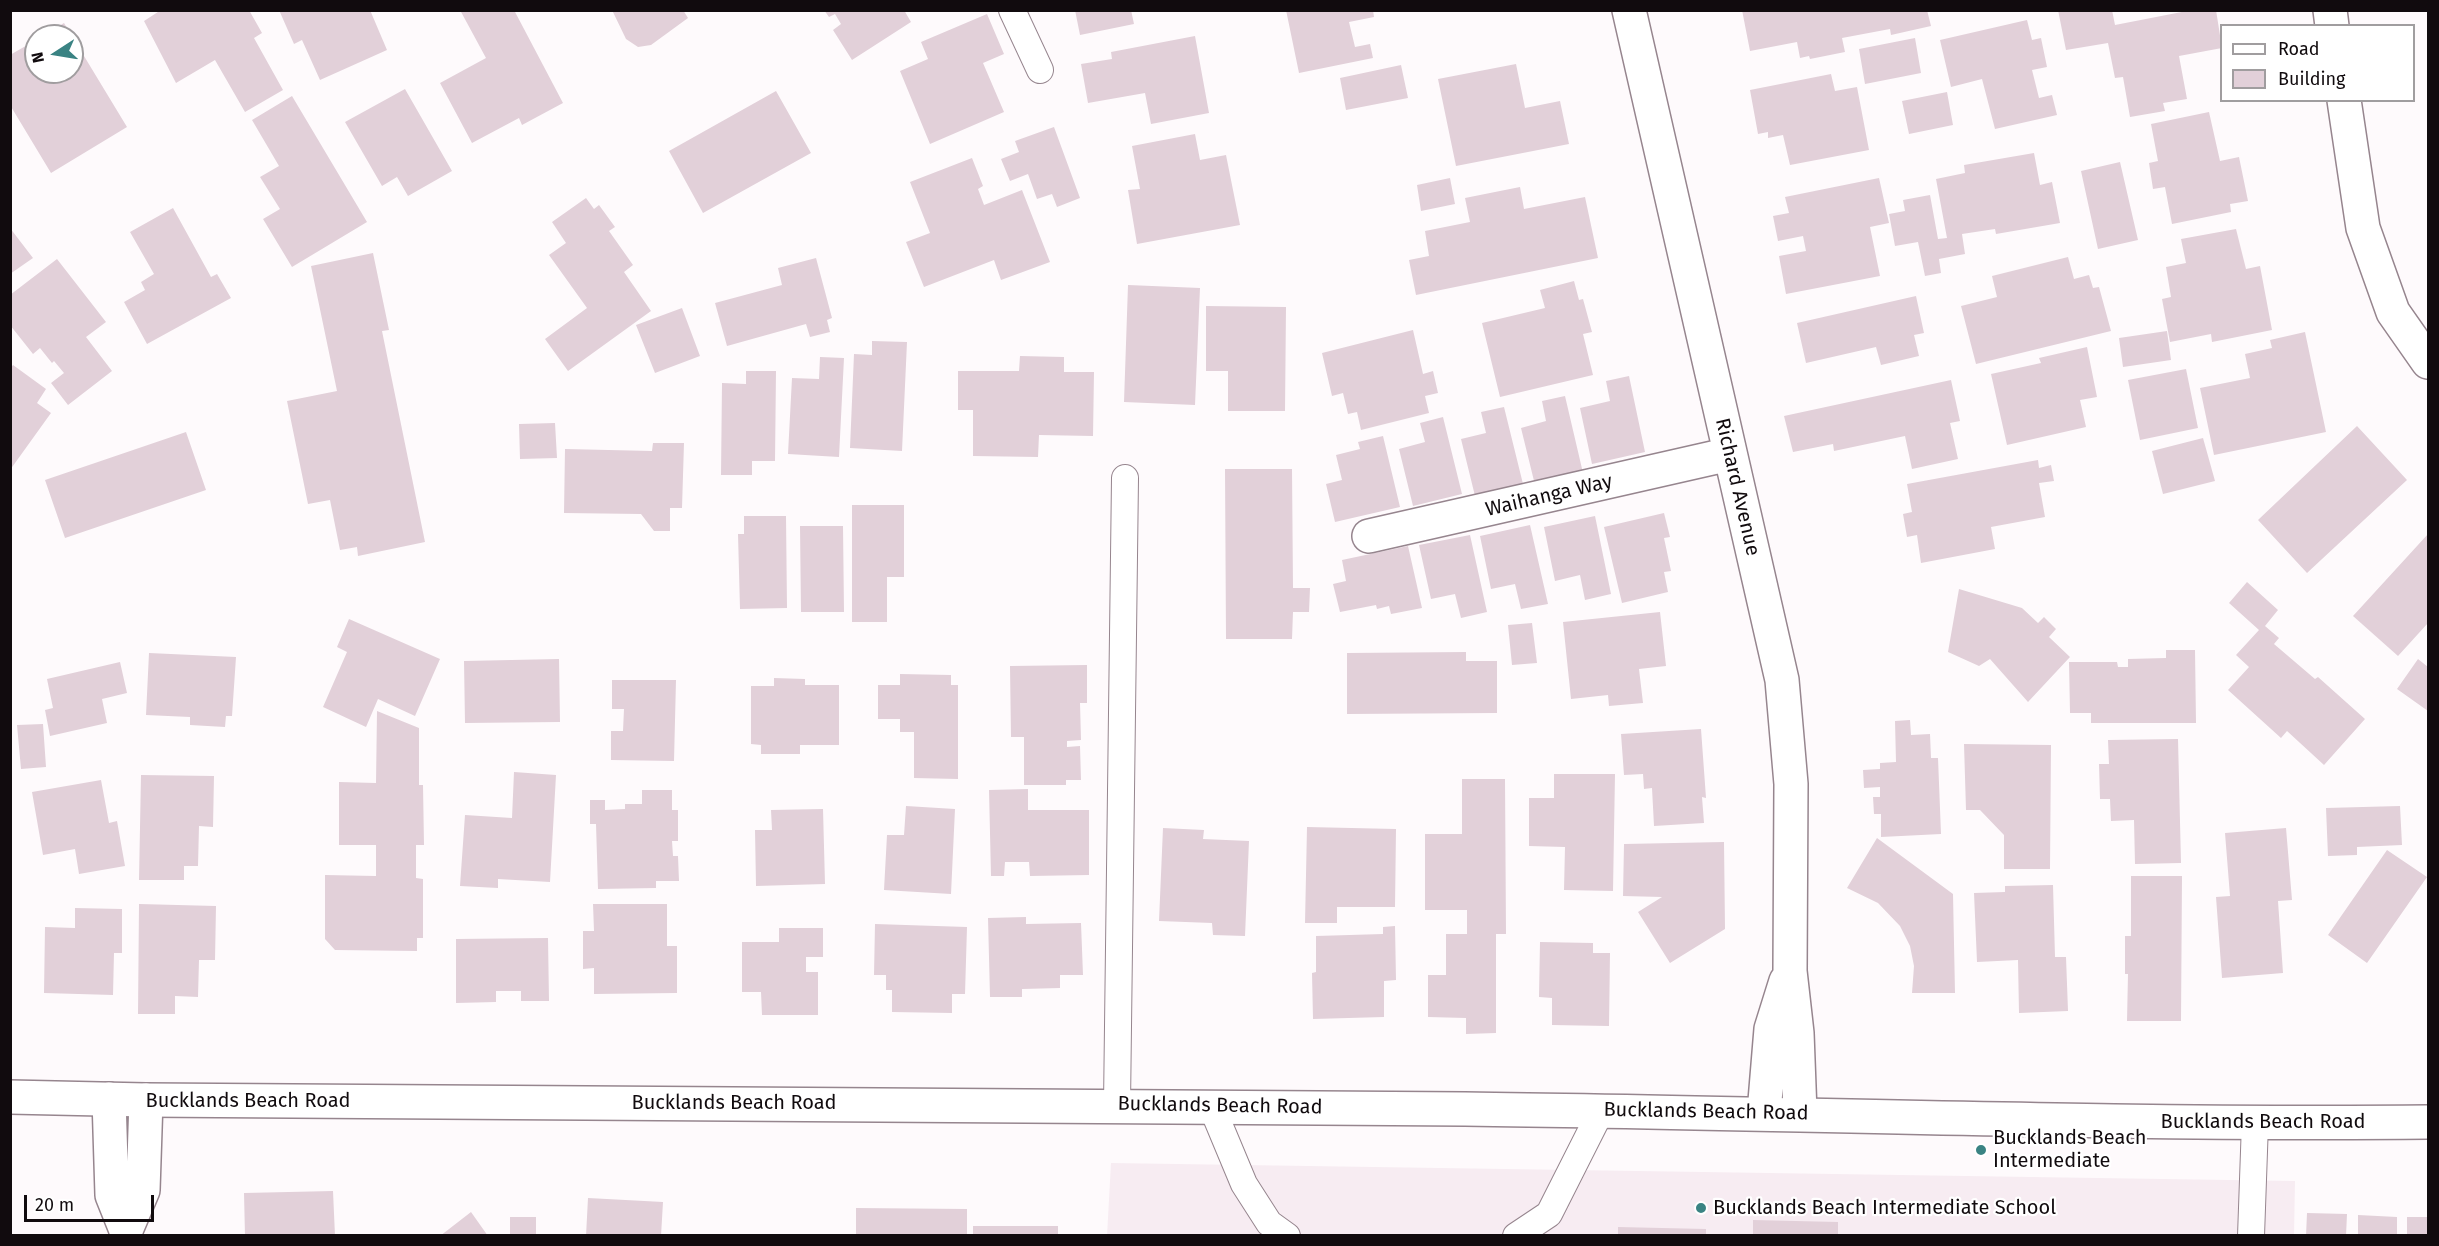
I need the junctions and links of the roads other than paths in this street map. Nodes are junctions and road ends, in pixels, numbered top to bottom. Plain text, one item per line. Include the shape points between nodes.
1 (1012, 10) edge
2 (1629, 10) edge
3 (1040, 70) dead end
4 (2344, 102) edge
5 (2428, 362) edge
6 (1730, 454) junction
7 (1125, 478) dead end
8 (1369, 536) dead end
9 (1790, 971) junction
10 (10, 1097) edge
11 (109, 1099) junction
12 (146, 1100) junction
13 (1117, 1104) junction
14 (1210, 1105) junction
15 (1601, 1111) junction
16 (1764, 1113) junction
17 (1800, 1113) junction
18 (2428, 1122) edge
19 (2255, 1124) junction
20 (126, 1233) edge
21 (1287, 1236) edge
22 (1516, 1236) edge
23 (2251, 1236) edge

1 - 3 lane
2 - 6 main road, Richard Avenue
4 - 5 main road via 2363,228 2393,312
6 - 8 main road, Waihanga Way
6 - 9 main road, Richard Avenue via 1782,680 1791,784
7 - 13 lane
9 - 16 main road, Richard Avenue via 1771,1029
9 - 17 main road, Richard Avenue
10 - 11 main road, Bucklands Beach Road
11 - 12 main road, Bucklands Beach Road
11 - 20 main road via 112,1195
12 - 13 main road, Bucklands Beach Road
12 - 20 main road via 143,1190
13 - 14 main road, Bucklands Beach Road
14 - 15 main road, Bucklands Beach Road
14 - 21 lane via 1244,1184 1269,1223
15 - 16 main road, Bucklands Beach Road
15 - 22 lane via 1549,1214
16 - 17 main road, Bucklands Beach Road
17 - 19 main road, Bucklands Beach Road
18 - 19 main road, Bucklands Beach Road
19 - 23 lane

